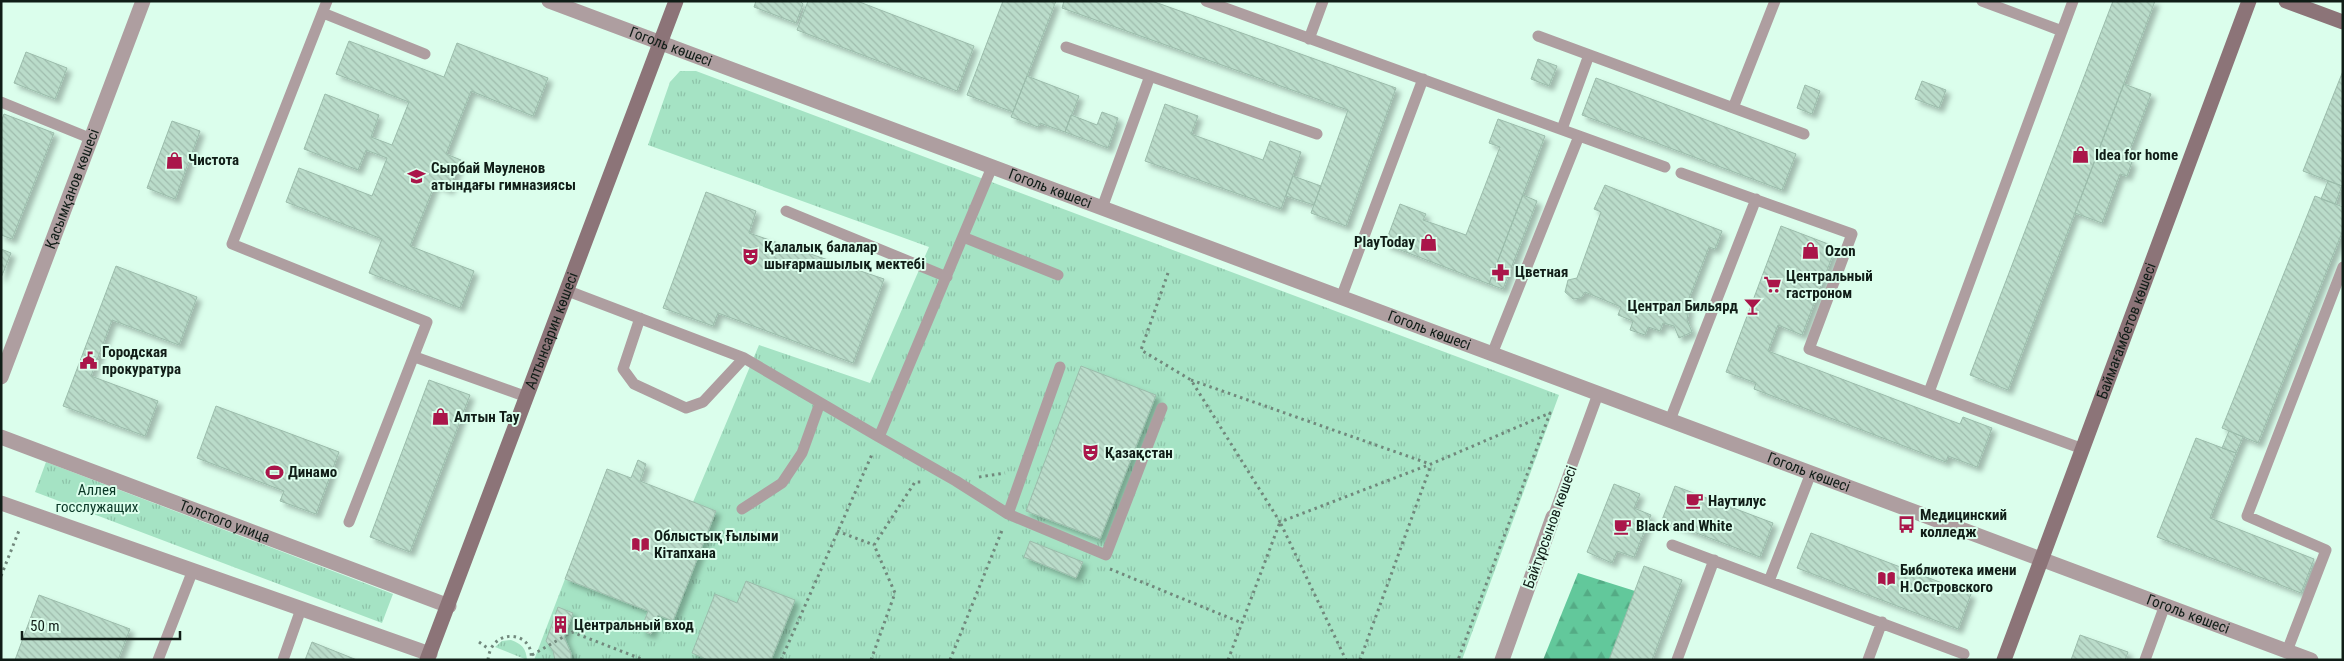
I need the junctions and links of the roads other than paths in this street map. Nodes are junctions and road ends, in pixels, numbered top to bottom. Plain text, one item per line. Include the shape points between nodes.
1 (143, 1) edge
2 (327, 1) edge
3 (549, 1) edge
4 (676, 1) edge
5 (1206, 1) edge
6 (1323, 1) edge
7 (1775, 1) edge
8 (1982, 1) edge
9 (2073, 1) edge
10 (2249, 1) edge
11 (2286, 1) edge
12 (323, 13) junction
13 (2343, 22) edge
14 (2062, 31) junction
15 (1538, 36) dead end
16 (1309, 39) junction
17 (661, 43) junction
18 (1066, 47) dead end
19 (425, 54) dead end
20 (1589, 55) junction
21 (1150, 76) junction
22 (1423, 79) junction
23 (1, 102) edge
24 (1733, 108) junction
25 (1562, 129) junction
26 (1317, 134) dead end
27 (1804, 134) dead end
28 (1578, 136) junction
29 (92, 139) junction
30 (992, 167) junction
31 (1665, 167) dead end
32 (1681, 173) dead end
33 (1756, 199) junction
34 (1102, 208) junction
35 (786, 211) dead end
36 (963, 237) junction
37 (2343, 267) edge
38 (1058, 275) dead end
39 (947, 277) junction
40 (568, 291) junction
41 (1341, 298) junction
42 (640, 318) junction
43 (1492, 354) junction
44 (415, 357) junction
45 (744, 358) junction
46 (1060, 367) dead end
47 (1, 377) edge
48 (1929, 392) junction
49 (1598, 394) junction
50 (527, 397) junction
51 (820, 403) junction
52 (1162, 408) dead end
53 (1670, 420) junction
54 (1, 437) edge
55 (879, 438) junction
56 (2083, 449) junction
57 (1810, 473) junction
58 (1, 504) edge
59 (742, 509) dead end
60 (1008, 514) junction
61 (1553, 516) joint
62 (349, 522) dead end
63 (1672, 545) dead end
64 (1714, 560) junction
65 (2042, 560) junction
66 (193, 570) junction
67 (1769, 581) junction
68 (2165, 605) junction
69 (449, 606) junction
70 (301, 609) junction
71 (1882, 622) junction
72 (2287, 651) junction
73 (1964, 654) dead end
74 (428, 657) edge
75 (158, 660) edge
76 (283, 660) edge
77 (1502, 660) edge
78 (1677, 660) edge
79 (1868, 660) edge
80 (2004, 660) edge
81 (2145, 660) edge
82 (2311, 660) edge

1 - 29 street, Қасымқанов көшесі
2 - 12 lane
3 - 17 street, Гоголь көшесі
4 - 17 street, Алтынсарин көшесі
5 - 16 lane
6 - 16 lane
7 - 24 lane
8 - 14 lane
9 - 14 lane
10 - 56 street, Баймағамбетов көшесі
11 - 13 street
12 - 19 lane
12 - 44 lane via 232,244 428,322
14 - 48 lane
15 - 20 lane
16 - 22 lane
17 - 30 street, Гоголь көшесі
17 - 40 street, Алтынсарин көшесі
18 - 21 lane
20 - 24 lane
20 - 25 lane
21 - 26 lane
21 - 34 lane
22 - 25 lane
22 - 41 lane
23 - 29 lane
24 - 27 lane
25 - 28 lane
28 - 31 lane
28 - 43 lane
29 - 47 street, Қасымқанов көшесі
30 - 34 street, Гоголь көшесі
30 - 36 lane
32 - 33 lane
33 - 48 lane via 1852,234 1809,349
33 - 53 lane
34 - 41 street, Гоголь көшесі
35 - 39 lane
36 - 38 lane
36 - 39 lane
37 - 72 lane via 2246,516 2326,550
39 - 55 lane
40 - 42 lane
40 - 50 street, Алтынсарин көшесі
41 - 43 street, Гоголь көшесі
42 - 45 lane
42 - 45 lane via 623,369 634,384 686,408 703,402
43 - 49 street, Гоголь көшесі
44 - 50 lane
44 - 62 lane
45 - 51 lane
46 - 60 lane
48 - 56 lane
49 - 53 street, Гоголь көшесі
49 - 61 lane, Байтұрсынов көшесі
50 - 69 street, Алтынсарин көшесі
51 - 55 lane
51 - 59 lane via 802,454 782,483
52 - 60 lane via 1106,555
53 - 57 street, Гоголь көшесі
54 - 69 street, Толстого улица
55 - 60 lane
56 - 65 street, Баймағамбетов көшесі
57 - 65 street, Гоголь көшесі
57 - 67 lane
58 - 66 street
61 - 77 street, Байтұрсынов көшесі
63 - 64 lane
64 - 67 lane
64 - 78 lane
65 - 68 street, Гоголь көшесі
65 - 80 street, Баймағамбетов көшесі
66 - 70 street
66 - 75 lane
67 - 71 lane
68 - 72 street, Гоголь көшесі
68 - 81 lane
69 - 74 street, Алтынсарин көшесі
70 - 74 street
70 - 76 lane
71 - 73 lane
71 - 79 lane
72 - 82 street, Гоголь көшесі

